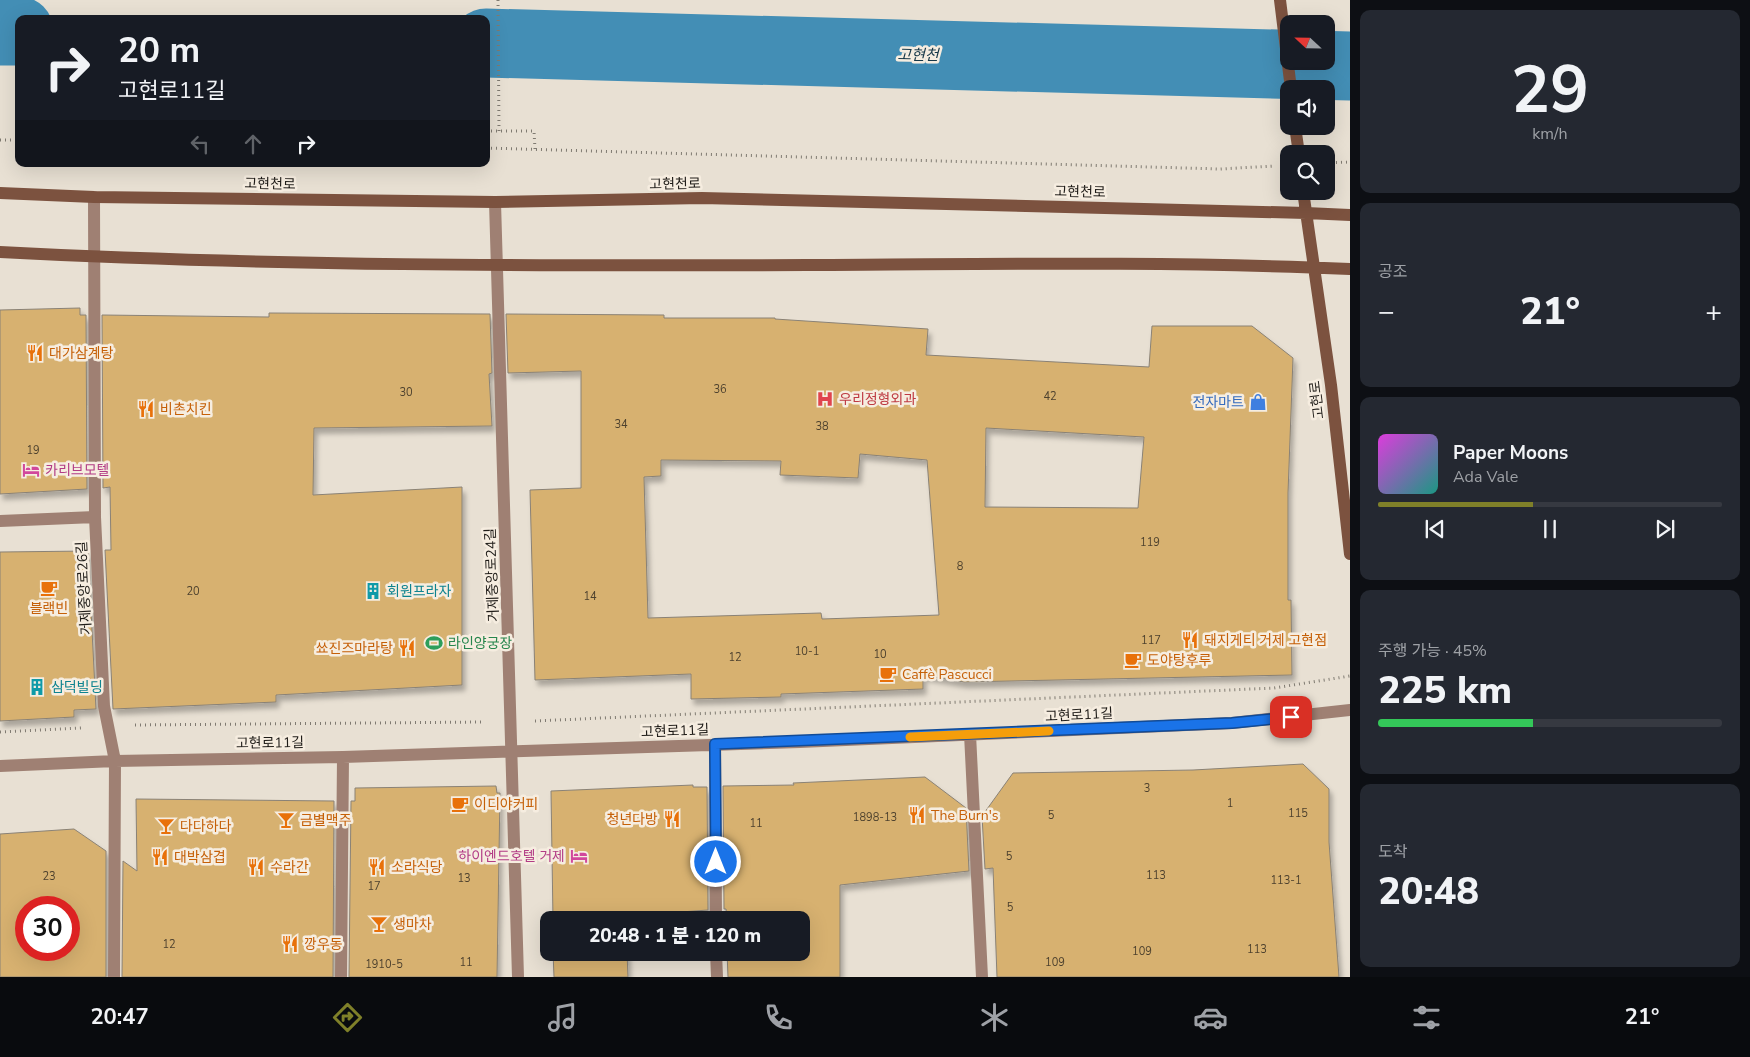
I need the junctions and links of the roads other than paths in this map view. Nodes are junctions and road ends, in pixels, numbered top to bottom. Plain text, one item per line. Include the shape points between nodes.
1 (1280, 0) edge
2 (1290, 80) edge
3 (0, 193) edge
4 (94, 197) junction
5 (1304, 200) edge
6 (495, 202) junction
7 (1306, 213) junction
8 (1350, 215) edge
9 (0, 252) edge
10 (94, 257) junction
11 (497, 266) junction
12 (1315, 267) junction
13 (1350, 269) edge
14 (95, 517) junction
15 (0, 521) edge
16 (1350, 554) edge
17 (1350, 710) edge
18 (970, 734) junction
19 (715, 744) junction
20 (512, 751) junction
21 (343, 756) junction
22 (115, 762) junction
23 (0, 766) edge
24 (716, 911) edge
25 (716, 961) edge
26 (114, 977) edge
27 (341, 977) edge
28 (518, 977) edge
29 (717, 977) edge
30 (982, 977) edge

1 - 2 street
3 - 4 street, 고현천로
4 - 6 street, 고현천로
4 - 10 street, 거제중앙로26길
5 - 7 street, 고현로
6 - 7 street, 고현천로 via 702,198
6 - 11 street, 거제중앙로24길
7 - 8 street, 고현천로
7 - 12 street, 고현로
9 - 10 street
10 - 11 street
10 - 14 street, 거제중앙로26길
11 - 12 street via 1113,264
11 - 20 street, 거제중앙로24길
12 - 13 street
12 - 16 street, 고현로
14 - 15 street
14 - 22 street, 거제중앙로26길 via 104,706
17 - 18 street, 고현로11길 via 1232,723
18 - 19 street, 고현로11길
18 - 30 street
19 - 20 street, 고현로11길
19 - 24 street
20 - 21 street, 고현로11길
20 - 28 street, 거제중앙로24길
21 - 22 street, 고현로11길
21 - 27 street
22 - 23 street, 고현로11길
22 - 26 street, 거제중앙로26길
25 - 29 street

